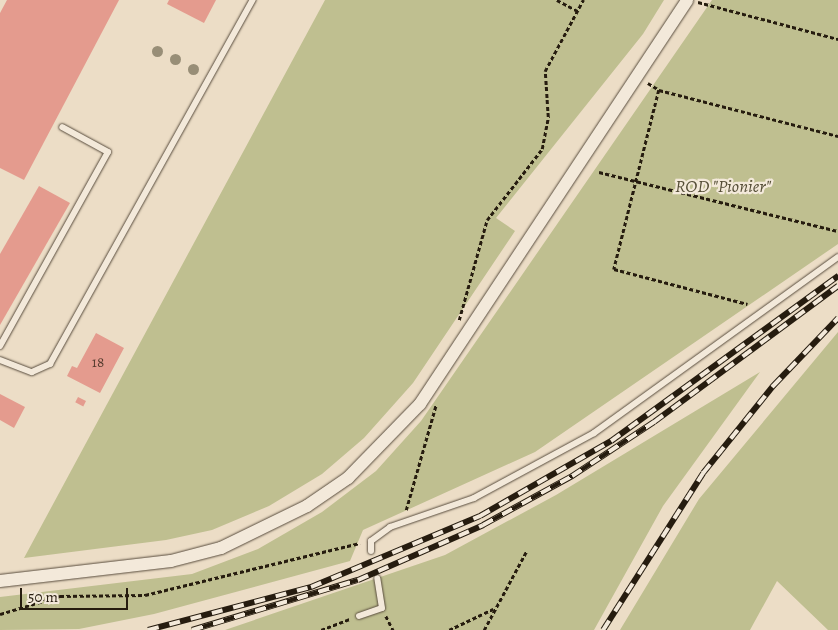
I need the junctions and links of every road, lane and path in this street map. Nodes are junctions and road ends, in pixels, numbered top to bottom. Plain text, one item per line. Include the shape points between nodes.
1 (254, 0) edge
2 (557, 0) edge
3 (583, 0) edge
4 (687, 0) edge
5 (695, 0) edge
6 (578, 11) junction
7 (838, 40) edge
8 (62, 127) dead end
9 (838, 136) edge
10 (599, 172) dead end
11 (636, 180) junction
12 (838, 231) edge
13 (838, 257) edge
14 (747, 304) dead end
15 (458, 323) dead end
16 (0, 346) edge
17 (0, 360) edge
18 (438, 394) dead end
19 (390, 527) junction
20 (372, 541) junction
21 (371, 551) dead end
22 (526, 552) dead end
23 (377, 578) dead end
24 (0, 581) edge
25 (382, 608) junction
26 (495, 609) junction
27 (0, 614) edge
28 (359, 616) joint
29 (321, 630) edge
30 (393, 630) edge
31 (449, 630) edge
32 (484, 630) edge

1 - 17 lane via 50,364 32,372
2 - 6 path
3 - 6 path
4 - 24 street via 420,404 348,478 308,506 221,548 163,562
5 - 7 path
6 - 15 path via 545,71 548,117 542,148 487,220
8 - 16 lane via 108,152
9 - 11 path via 659,90
10 - 11 path
11 - 12 path
11 - 14 path via 614,269
13 - 19 lane via 594,433 482,494
18 - 19 path via 408,507
19 - 20 lane
20 - 21 lane
20 - 27 path via 179,588 122,597 60,596
22 - 26 path
23 - 25 lane
25 - 28 lane
25 - 30 path
26 - 31 path
26 - 32 path
28 - 29 path

